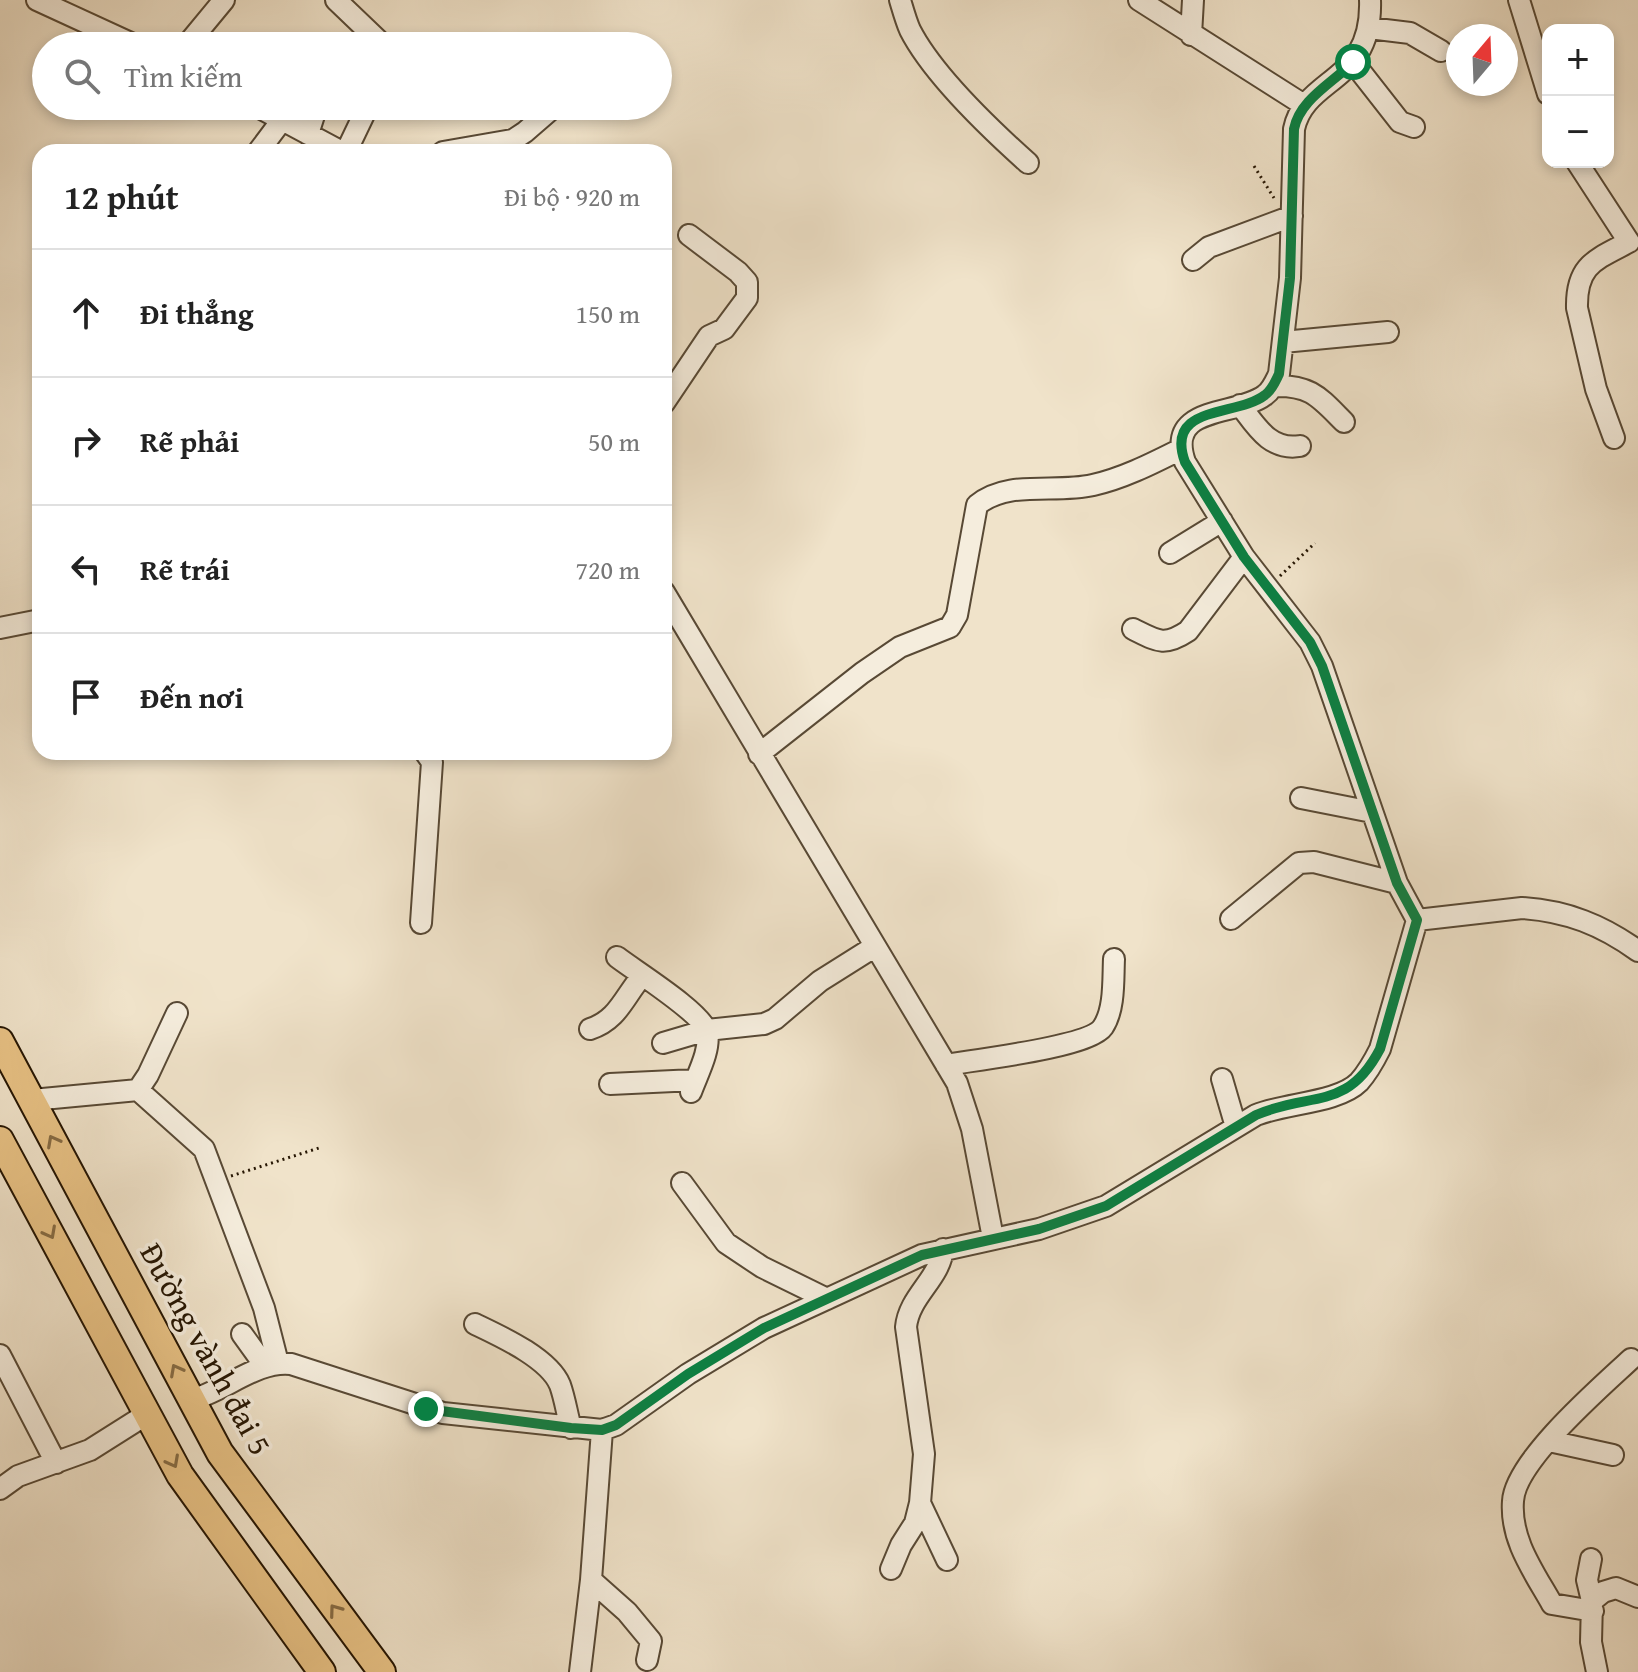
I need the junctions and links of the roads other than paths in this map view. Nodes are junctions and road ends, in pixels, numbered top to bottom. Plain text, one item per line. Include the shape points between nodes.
1 (37, 0) edge
2 (224, 0) edge
3 (336, 0) edge
4 (900, 0) edge
5 (1139, 0) edge
6 (1193, 0) edge
7 (1370, 0) edge
8 (1526, 2) edge
9 (1369, 28) junction
10 (107, 32) edge
11 (198, 32) edge
12 (369, 32) edge
13 (1191, 35) junction
14 (1441, 51) dead end
15 (1353, 62) junction
16 (1542, 69) edge
17 (1304, 105) junction
18 (282, 120) joint
19 (312, 120) edge
20 (361, 120) edge
21 (539, 120) edge
22 (1414, 127) dead end
23 (308, 134) junction
24 (264, 144) edge
25 (328, 144) edge
26 (348, 144) edge
27 (490, 144) edge
28 (1028, 163) dead end
29 (1581, 168) edge
30 (1289, 217) junction
31 (689, 235) dead end
32 (1193, 260) dead end
33 (1388, 332) dead end
34 (1283, 342) junction
35 (1274, 386) junction
36 (672, 391) edge
37 (1240, 405) junction
38 (1344, 422) dead end
39 (1614, 438) dead end
40 (1300, 446) dead end
41 (1181, 449) junction
42 (1222, 521) junction
43 (1170, 553) dead end
44 (1244, 557) junction
45 (672, 617) edge
46 (32, 622) edge
47 (0, 628) edge
48 (1133, 629) dead end
49 (759, 754) junction
50 (431, 760) edge
51 (1301, 798) dead end
52 (1372, 812) junction
53 (1397, 883) junction
54 (1231, 919) dead end
55 (1417, 920) junction
56 (421, 923) dead end
57 (874, 947) junction
58 (1638, 951) edge
59 (617, 957) dead end
60 (1114, 959) dead end
61 (642, 976) junction
62 (177, 1013) dead end
63 (590, 1029) dead end
64 (707, 1030) junction
65 (0, 1041) edge
66 (663, 1043) dead end
67 (946, 1065) junction
68 (1222, 1079) dead end
69 (610, 1084) dead end
70 (138, 1090) junction
71 (32, 1100) junction
72 (1236, 1127) junction
73 (0, 1140) edge
74 (682, 1183) dead end
75 (993, 1238) junction
76 (943, 1249) junction
77 (827, 1299) junction
78 (475, 1324) dead end
79 (242, 1334) dead end
80 (0, 1355) edge
81 (1631, 1359) dead end
82 (272, 1364) junction
83 (191, 1400) junction
84 (147, 1414) junction
85 (571, 1428) junction
86 (602, 1430) junction
87 (1549, 1441) junction
88 (1613, 1455) dead end
89 (56, 1463) junction
90 (0, 1489) edge
91 (920, 1503) junction
92 (1591, 1559) dead end
93 (947, 1560) dead end
94 (891, 1569) dead end
95 (591, 1580) junction
96 (1638, 1597) edge
97 (1592, 1606) junction
98 (647, 1660) dead end
99 (322, 1672) edge
100 (382, 1672) edge
101 (580, 1672) edge
102 (1597, 1672) edge

1 - 10 street
2 - 11 street
3 - 12 street
4 - 28 street via 910,30 932,62 988,127
5 - 13 street
6 - 13 street
7 - 9 street
8 - 16 street
9 - 14 street via 1410,33
9 - 15 street
13 - 17 street
15 - 17 street
15 - 22 street via 1400,122
17 - 30 street via 1294,129
18 - 23 street
18 - 24 street
19 - 23 street
20 - 26 street
21 - 27 street via 513,140
23 - 25 street
29 - 39 street via 1629,242 1584,270 1577,297 1596,389
30 - 32 street via 1209,247
30 - 34 street
31 - 36 street via 738,272 747,282 747,298 724,329 709,336
33 - 34 street
34 - 35 street
35 - 37 street
35 - 38 street via 1313,392
37 - 40 street via 1265,437 1281,446
37 - 41 street via 1200,417 1188,427
41 - 42 street
41 - 49 street via 1091,486 988,496 977,505 957,615 950,627 900,647
42 - 43 street
42 - 44 street
44 - 48 street via 1188,631 1157,641
44 - 52 street via 1310,642
45 - 49 street
46 - 47 street
49 - 57 street
50 - 56 street
51 - 52 street
52 - 53 street
53 - 54 street via 1299,863
53 - 55 street
55 - 58 street via 1539,909 1600,926
55 - 72 street via 1380,1049 1357,1084 1338,1094 1272,1108
57 - 64 street via 820,981 775,1019
57 - 67 street
59 - 61 street
60 - 67 street via 1104,1026 1094,1036
61 - 63 street via 615,1016
61 - 64 street via 690,1010
62 - 70 street
64 - 66 street
64 - 69 street via 708,1043 693,1086
65 - 71 main road, Đường vành đai 5
67 - 75 street via 966,1105
68 - 72 street
70 - 71 street
70 - 82 street via 204,1149 264,1308
83 -> 71 main road, Đường vành đai 5
72 - 75 street via 1106,1206
73 -> 84 main road
74 - 77 street via 726,1243
75 - 76 street
76 - 77 street
76 - 91 street via 939,1268 913,1305 906,1327 923,1437
77 - 86 street via 747,1337
78 - 85 street via 512,1341 559,1383
79 - 82 street
80 - 89 street
81 - 87 street
82 - 83 street
82 - 85 street via 291,1364 426,1409
100 -> 83 main road, Đường vành đai 5 via 220,1453
84 - 89 street via 90,1450
84 -> 99 main road via 180,1475
85 - 86 street
86 - 95 street
87 - 88 street
87 - 97 street via 1519,1478 1512,1500 1516,1534 1552,1604
89 - 90 street via 18,1476
91 - 93 street
91 - 94 street
92 - 97 street via 1587,1580
95 - 98 street via 651,1641
95 - 101 street
96 - 97 street via 1616,1588 1603,1592
97 - 102 street

